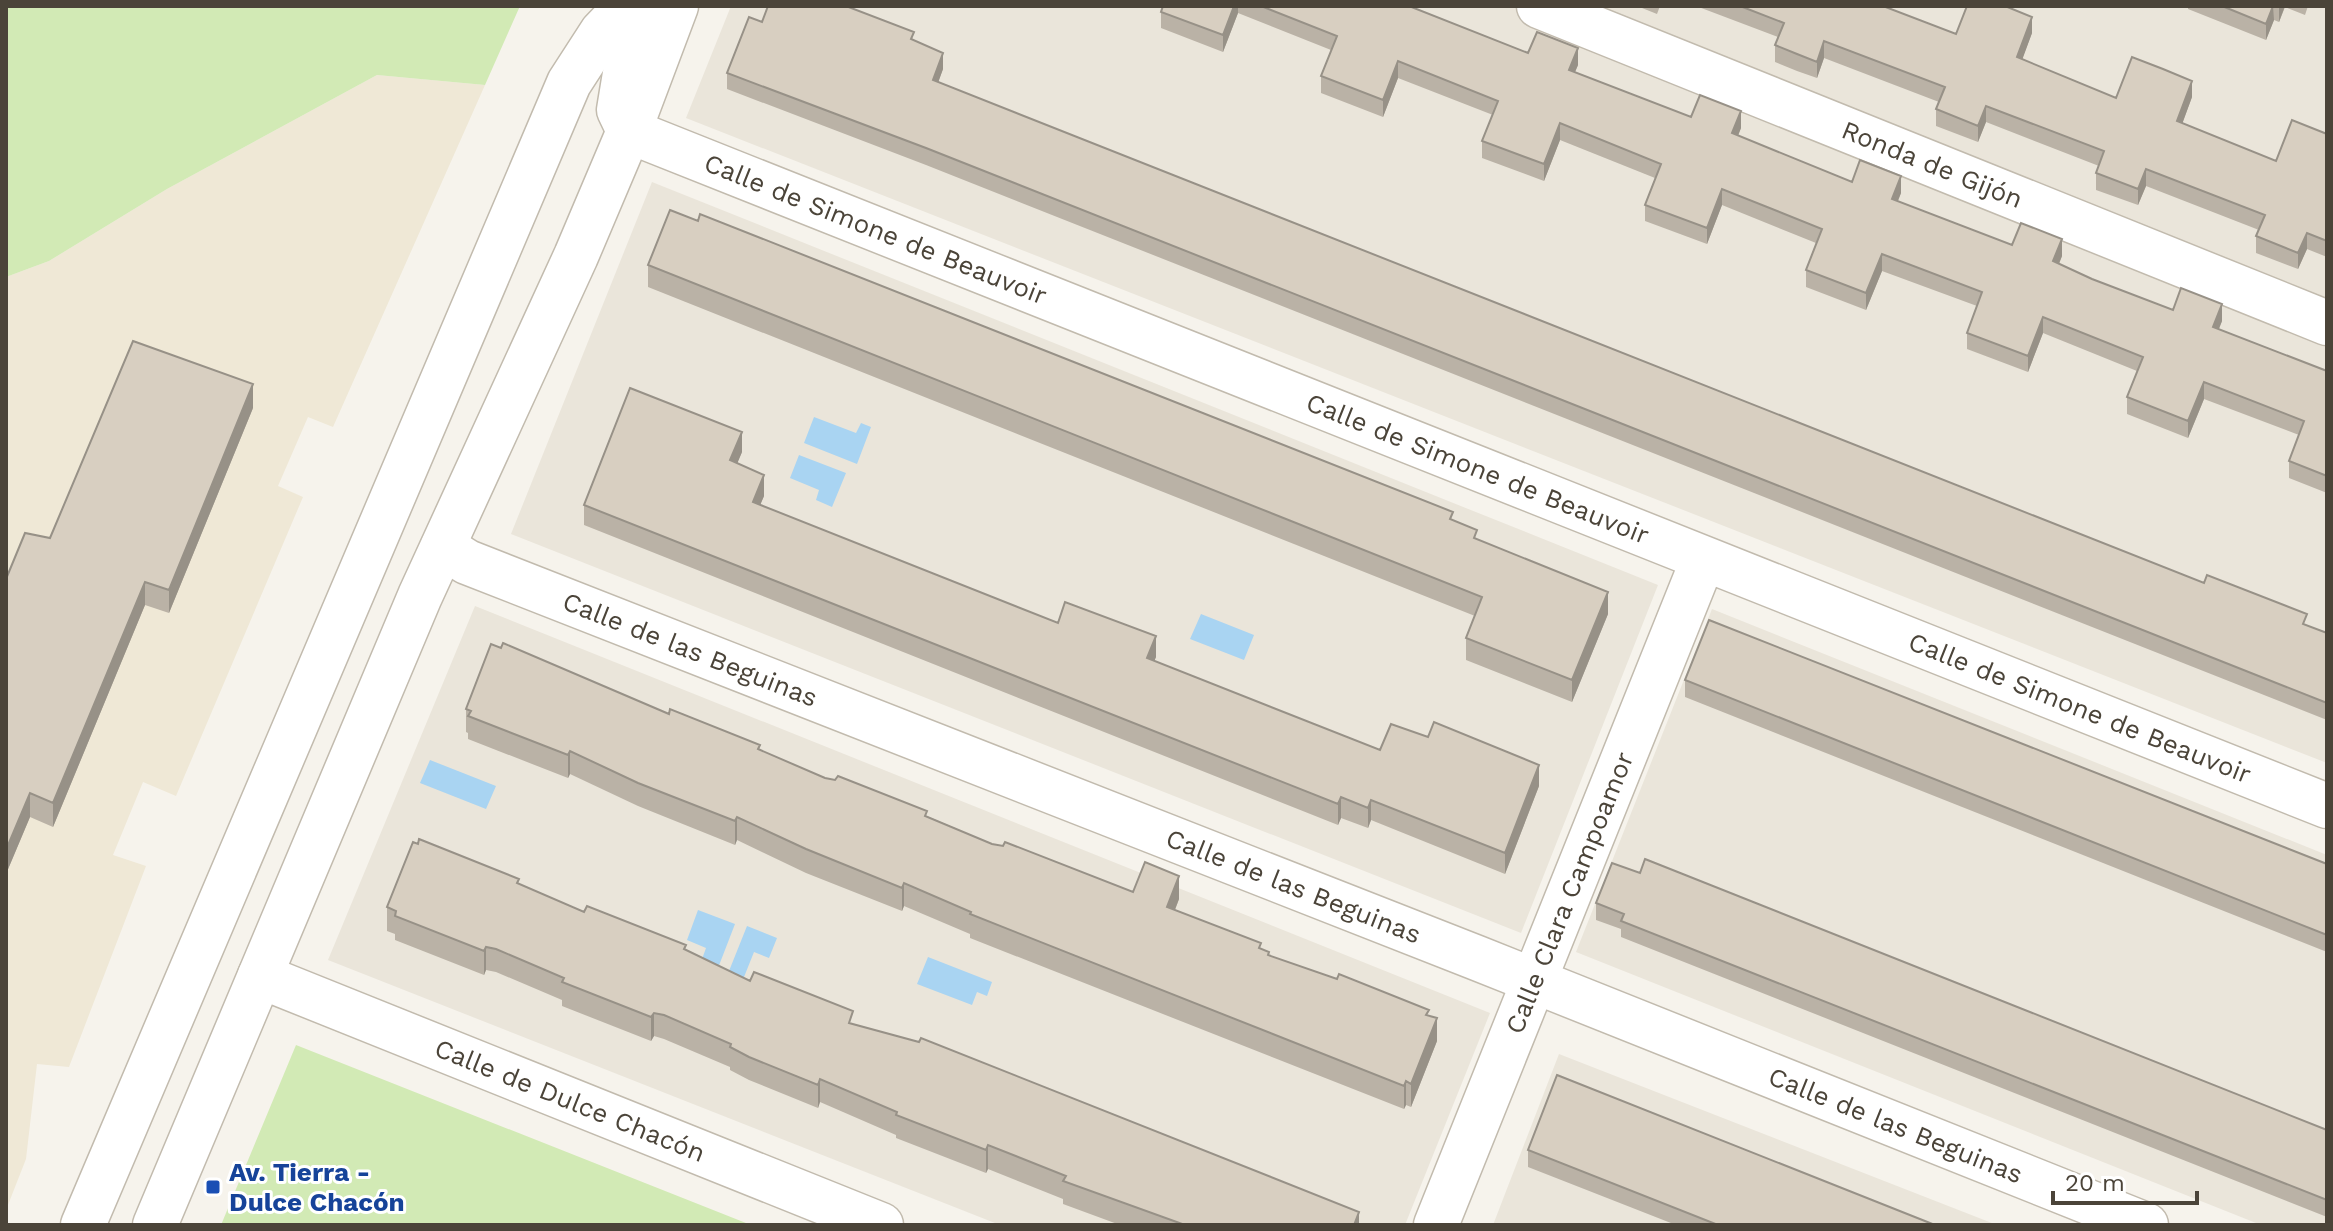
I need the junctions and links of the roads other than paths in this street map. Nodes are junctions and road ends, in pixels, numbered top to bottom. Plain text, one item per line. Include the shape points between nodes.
1 (627, 6) edge
2 (636, 6) edge
3 (676, 6) edge
4 (1539, 6) edge
5 (629, 131) junction
6 (2327, 323) edge
7 (443, 547) junction
8 (1703, 560) junction
9 (2327, 806) edge
10 (260, 976) junction
11 (1534, 981) junction
12 (83, 1225) edge
13 (155, 1225) edge
14 (881, 1225) edge
15 (1436, 1225) edge
16 (2146, 1225) edge

1 - 12 street via 602,32 569,83
2 - 5 street via 619,110
3 - 5 street
4 - 6 street, Ronda de Gijón
5 - 7 street
5 - 8 street, Calle de Simone de Beauvoir
7 - 10 street
7 - 11 street, Calle de las Beguinas via 467,562
8 - 9 street, Calle de Simone de Beauvoir
8 - 11 street, Calle Clara Campoamor
10 - 13 street
10 - 14 street, Calle de Dulce Chacón
11 - 15 street, Calle Clara Campoamor
11 - 16 street, Calle de las Beguinas

